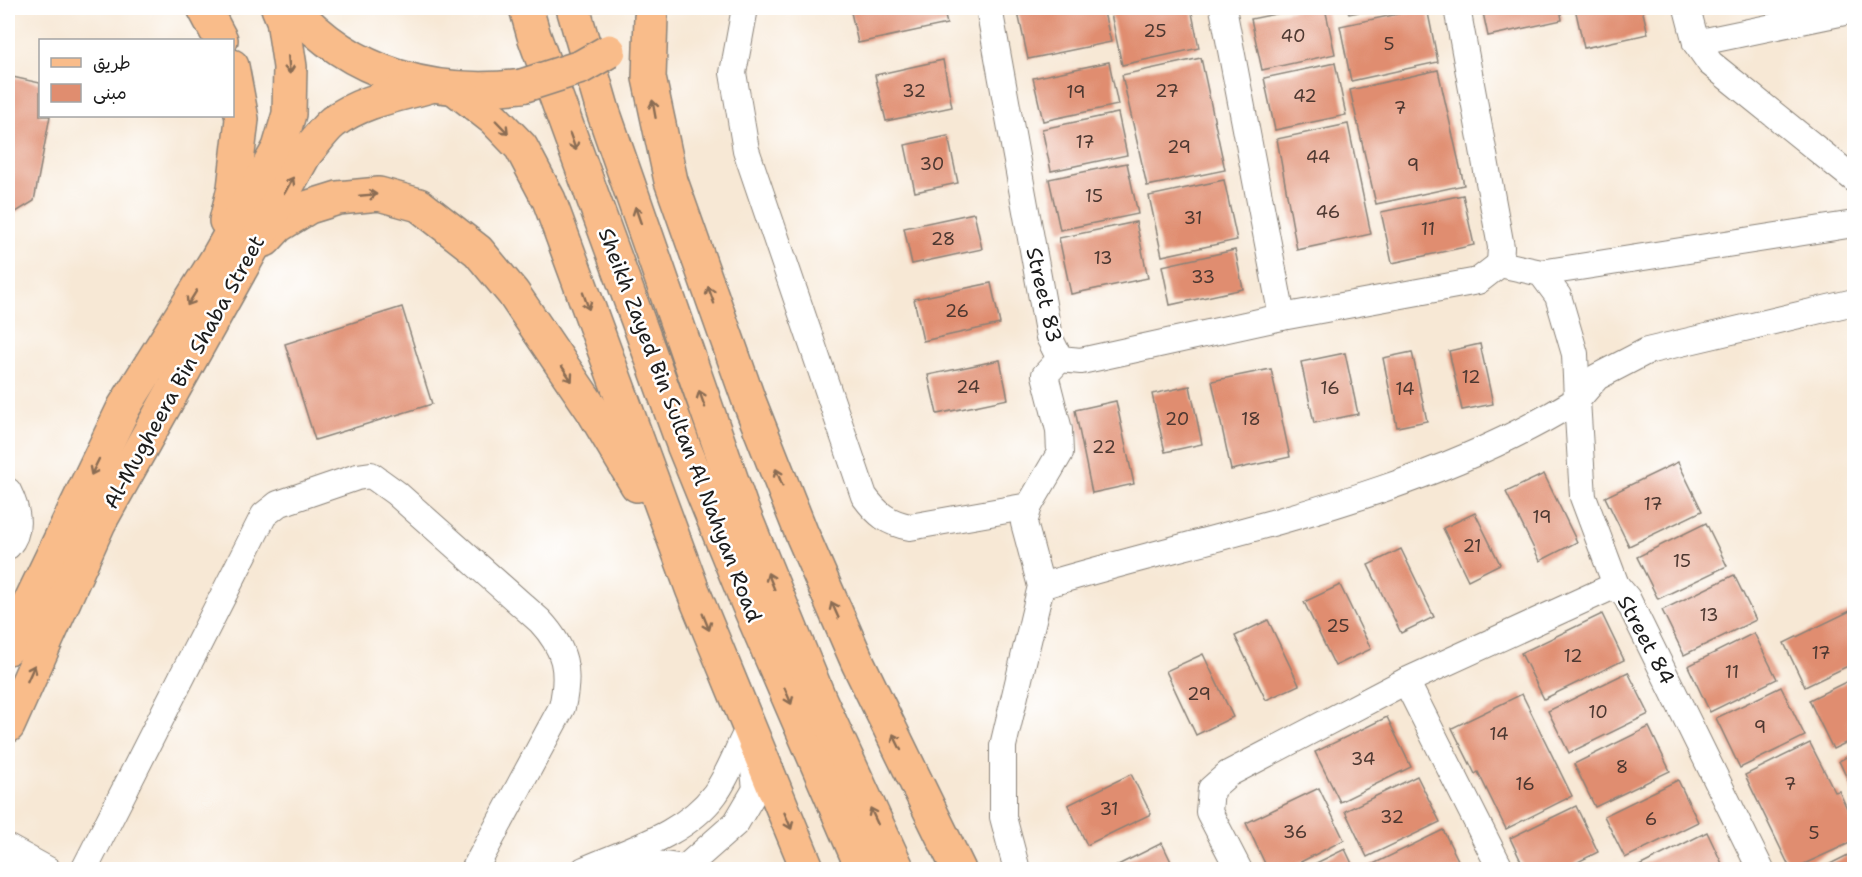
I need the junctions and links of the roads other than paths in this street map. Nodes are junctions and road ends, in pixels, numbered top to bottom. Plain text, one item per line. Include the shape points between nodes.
1 (204, 8) edge
2 (278, 8) edge
3 (293, 8) edge
4 (526, 8) edge
5 (573, 8) edge
6 (745, 8) edge
7 (989, 8) edge
8 (1223, 8) edge
9 (1457, 8) edge
10 (1687, 8) edge
11 (1854, 10) edge
12 (654, 12) edge
13 (220, 39) edge
14 (1696, 43) junction
15 (234, 77) edge
16 (444, 88) junction
17 (1854, 179) edge
18 (1854, 224) edge
19 (231, 259) junction
20 (1500, 264) junction
21 (1541, 273) junction
22 (1854, 302) edge
23 (1282, 316) junction
24 (1060, 359) junction
25 (1577, 400) junction
26 (8, 491) edge
27 (1029, 506) junction
28 (12, 517) edge
29 (8, 546) edge
30 (1616, 585) junction
31 (1041, 586) junction
32 (693, 591) junction
33 (8, 648) edge
34 (1406, 681) junction
35 (8, 726) edge
36 (749, 728) junction
37 (8, 848) edge
38 (48, 870) edge
39 (84, 870) edge
40 (474, 870) edge
41 (584, 870) edge
42 (627, 870) edge
43 (808, 870) edge
44 (863, 870) edge
45 (898, 870) edge
46 (959, 870) edge
47 (1017, 870) edge
48 (1239, 870) edge
49 (1501, 870) edge
50 (1761, 870) edge

1 - 13 main road
2 -> 19 main road, Al-Mugheera Bin Shaba Street via 290,67 289,114 279,148
3 - 16 main road via 310,27 366,65
4 -> 44 main road, Sheikh Zayed Bin Sultan Al Nahyan Road via 684,447
45 -> 5 main road, Sheikh Zayed Bin Sultan Al Nahyan Road via 820,700 741,507 603,111
6 - 27 street via 733,73 746,150 864,496 892,524 910,527
7 - 24 street, Street 83 via 1049,337
8 - 23 street
9 - 20 street via 1501,247
10 - 14 street
11 - 14 street
12 - 16 main road, bridge via 609,51 581,67 522,86
46 -> 12 main road via 858,663 745,390 671,181 649,78
14 - 17 street via 1710,63
15 - 19 main road via 242,119
19 -> 16 main road, Al-Mugheera Bin Shaba Street via 305,154 333,122 385,98
16 -> 32 main road via 494,119 521,147 549,200
18 - 21 street
19 -> 32 main road via 309,207 338,198 379,194 419,204 478,251 513,293 593,411
19 -> 33 main road, Al-Mugheera Bin Shaba Street via 124,407
35 -> 19 main road, Al-Mugheera Bin Shaba Street via 99,524
20 - 21 street
20 - 23 street, Street 83 via 1478,281
21 - 25 street via 1558,296 1575,354
22 - 25 street via 1647,351 1598,378
23 - 24 street, Street 83 via 1081,360
24 - 27 street via 1046,375 1059,430 1060,453
25 - 30 street via 1583,496
25 - 31 street via 1490,448 1305,514
26 - 28 street
27 - 31 street via 1024,523
28 - 29 street via 13,540
30 - 34 street, Street 84
30 - 50 street, Street 84 via 1627,598
31 - 47 street via 1003,746 1003,817
32 -> 36 main road
34 - 48 street, Street 84 via 1228,774 1211,789 1209,812
34 - 49 street
36 - 41 street via 716,793 697,814 674,831
36 - 42 street via 756,789 736,823 685,868 644,862
36 -> 43 main road
37 - 38 street
39 - 40 street via 264,515 278,504 371,475 540,621 553,637 566,665 562,707

